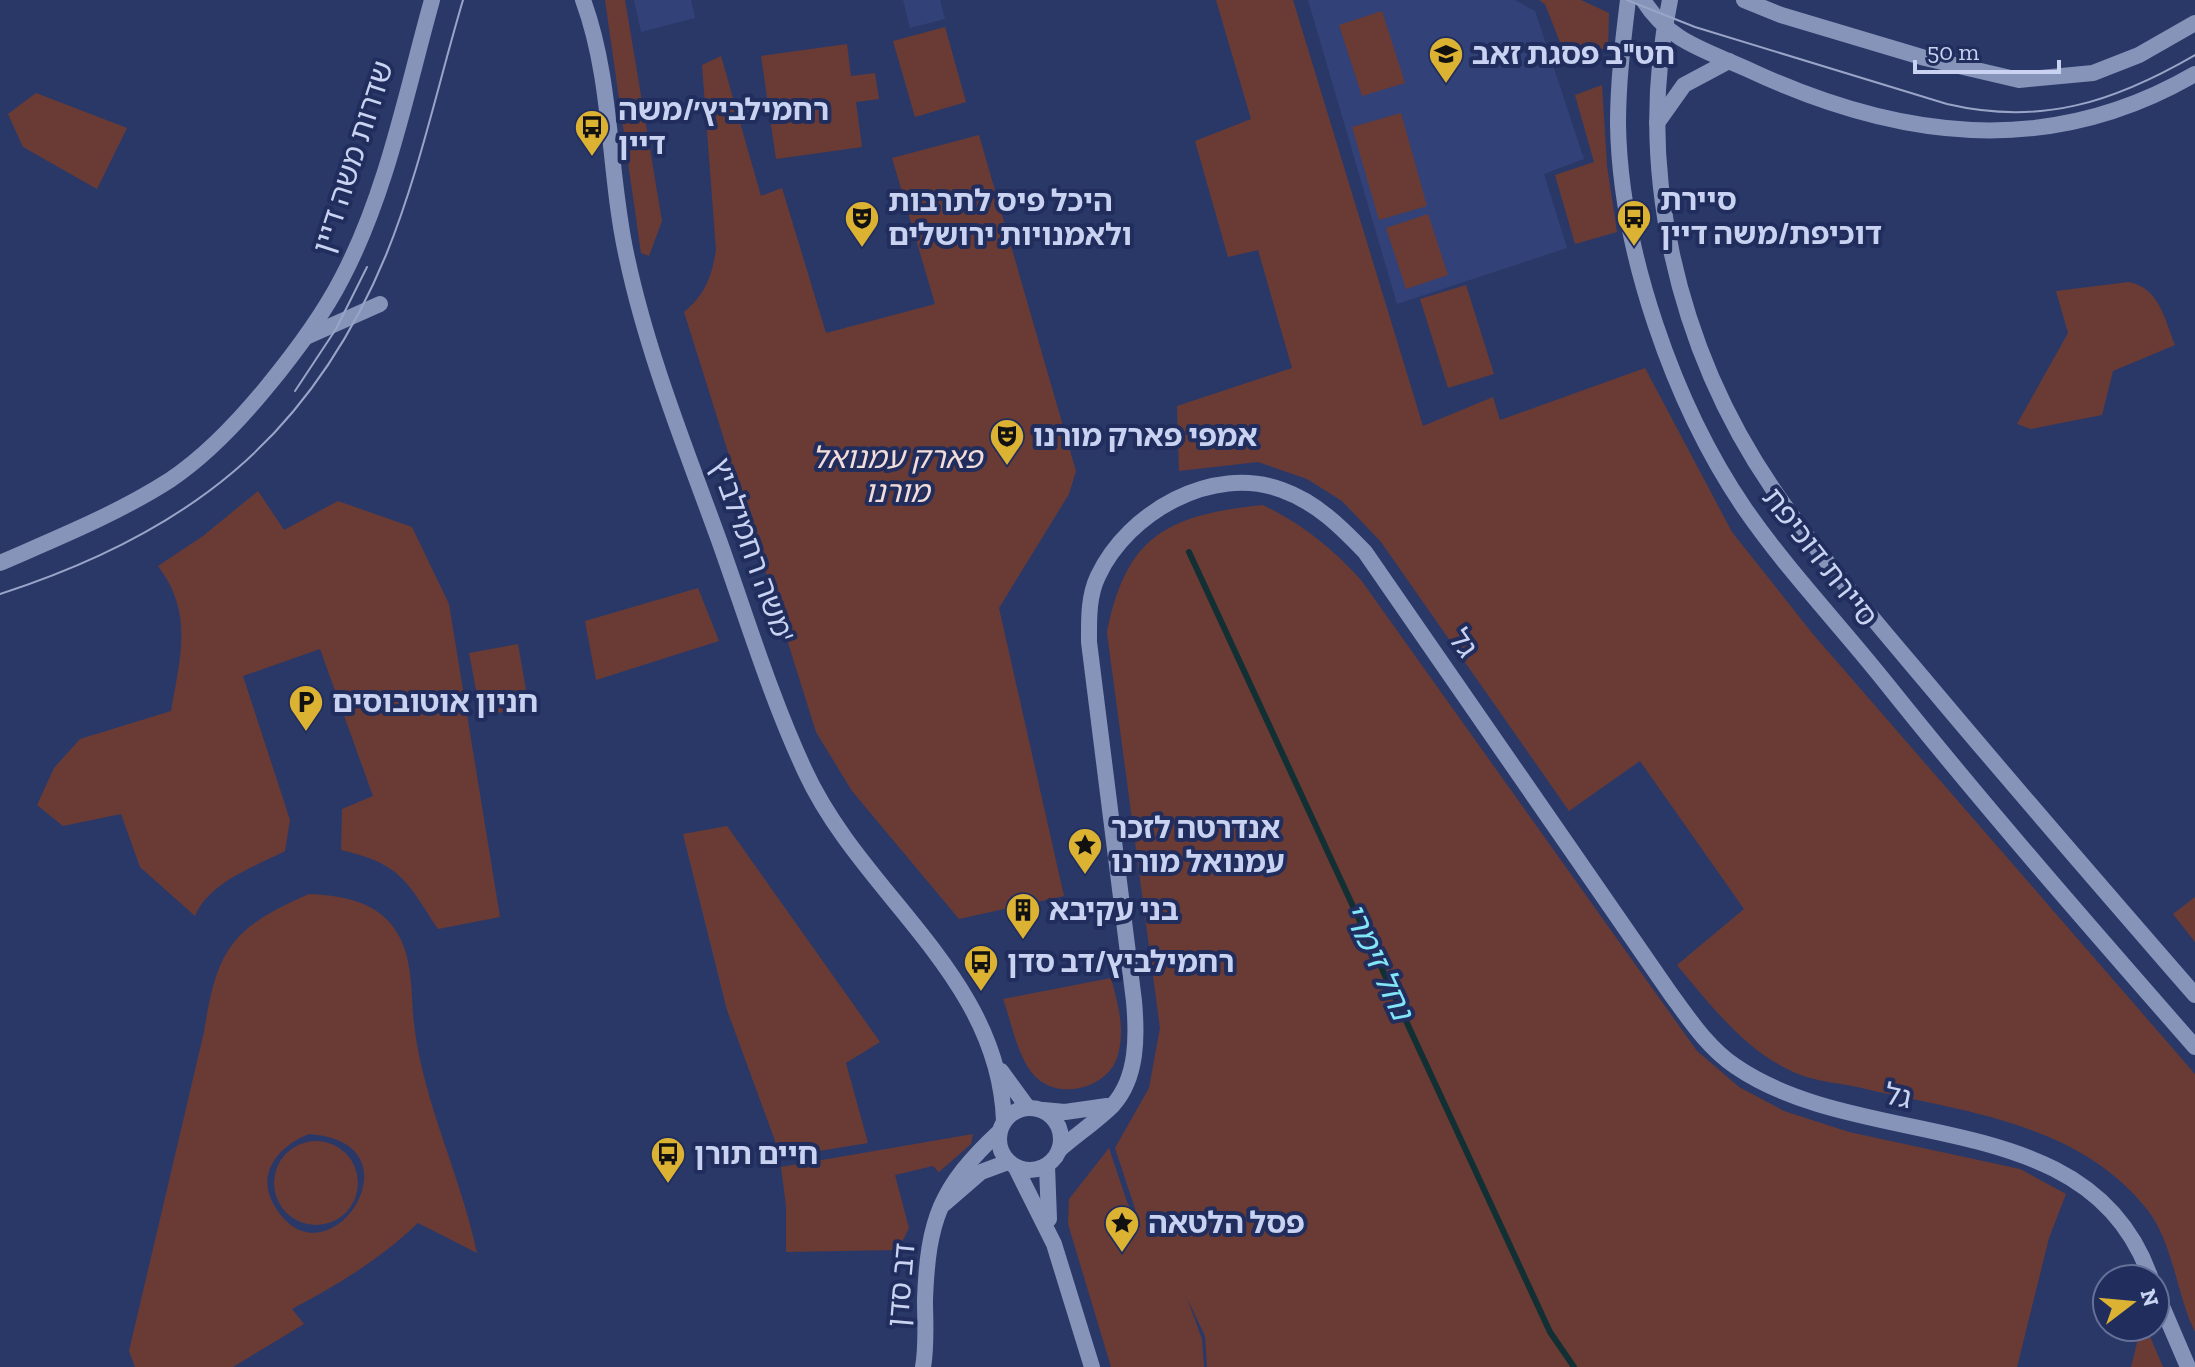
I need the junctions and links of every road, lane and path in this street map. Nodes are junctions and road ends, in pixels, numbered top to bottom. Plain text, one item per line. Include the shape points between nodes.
1 (432, 0) edge
2 (583, 0) edge
3 (1628, 0) edge
4 (1643, 0) edge
5 (1670, 0) edge
6 (1744, 0) edge
7 (1761, 0) edge
8 (1781, 15) junction
9 (2195, 23) edge
10 (1664, 29) junction
11 (1729, 61) junction
12 (2195, 74) edge
13 (1655, 127) junction
14 (380, 304) dead end
15 (305, 337) junction
16 (59, 535) junction
17 (0, 550) edge
18 (0, 563) edge
19 (2195, 995) edge
20 (2195, 1047) edge
21 (998, 1066) junction
22 (1114, 1104) junction
23 (1035, 1109) junction
24 (1001, 1127) junction
25 (1059, 1150) junction
26 (1012, 1165) junction
27 (1047, 1166) junction
28 (940, 1208) junction
29 (1054, 1244) junction
30 (2143, 1263) edge
31 (2171, 1327) edge
32 (923, 1367) edge
33 (1092, 1367) edge
34 (2188, 1367) edge

1 - 15 street, שדרות משה דיין via 359,244
2 - 21 street, משה רחמילביץ' via 600,60 620,226 654,361 785,721 822,804 956,979 977,1012
3 - 20 street, סיירת דוכיפת via 1618,125 1633,240 1679,382 1719,467 1825,613
4 - 10 street
5 - 10 street, סיירת דוכיפת
6 - 8 street
7 - 8 street
8 - 9 street via 1956,67 2019,80 2093,73 2139,55
10 - 11 street
10 - 13 street, סיירת דוכיפת
11 - 12 street via 1853,112 1984,130 2084,122
11 - 13 street via 1684,85
13 - 19 street, סיירת דוכיפת via 1666,233 1689,312 1730,413 1773,489 1851,591
14 - 15 street
15 - 16 street, שדרות משה דיין via 252,405 202,455 127,505
16 - 17 street, שדרות משה דיין
16 - 18 street, שדרות משה דיין
21 - 23 street, משה רחמילביץ'
21 - 24 street, משה רחמילביץ'
22 - 23 street via 1090,1110
22 - 25 street, גל
22 - 30 street, גל via 1133,1065 1136,1023 1089,610 1105,565 1143,520 1182,496 1251,483 1303,500 1365,552 1697,1031 1733,1065 1800,1099 1997,1146 2053,1167 2111,1211
23 - 24 street via 1018,1110
23 - 25 street via 1060,1129
24 - 26 street via 1000,1148
24 - 28 street, דב סדן via 949,1186
25 - 27 street
26 - 27 street via 1030,1170
26 - 28 street, דב סדן via 981,1172
26 - 29 street
27 - 29 street via 1047,1213
28 - 32 street, דב סדן via 926,1263
29 - 33 street
31 - 34 street

